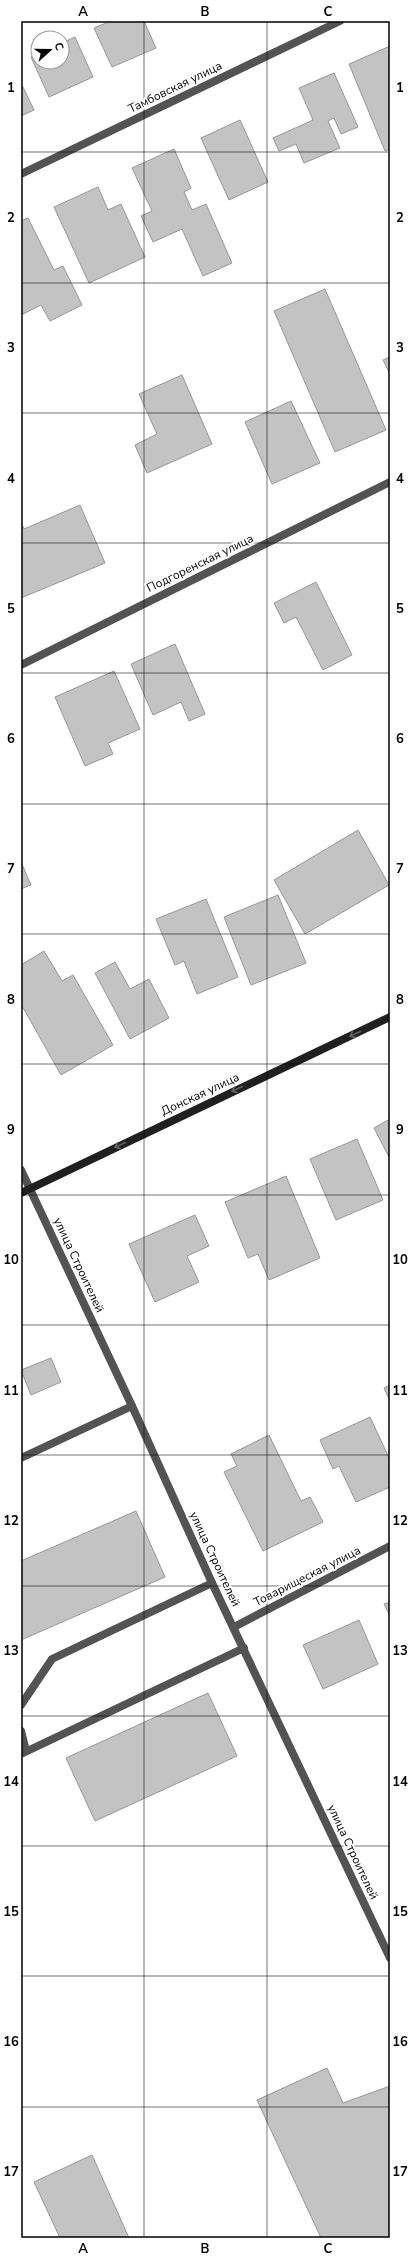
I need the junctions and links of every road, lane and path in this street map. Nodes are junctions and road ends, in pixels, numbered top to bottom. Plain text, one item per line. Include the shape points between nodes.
1 (340, 21) edge
2 (21, 174) edge
3 (390, 482) edge
4 (21, 665) edge
5 (390, 1017) edge
6 (21, 1170) edge
7 (29, 1189) junction
8 (21, 1193) edge
9 (132, 1406) junction
10 (21, 1458) edge
11 (390, 1546) edge
12 (212, 1583) junction
13 (234, 1627) junction
14 (244, 1648) junction
15 (21, 1705) edge
16 (21, 1731) edge
17 (23, 1752) edge
18 (390, 1958) edge

1 - 2 street, Тамбовская улица
3 - 4 street, Подгоренская улица
5 -> 7 street, Донская улица
6 - 7 street, улица Строителей
7 - 8 street, Донская улица
7 - 9 street, улица Строителей
9 - 10 street
9 - 12 street, улица Строителей
11 - 13 street, Товарищеская улица
12 - 13 street, улица Строителей
12 - 15 street via 52,1659
13 - 14 street, улица Строителей
14 - 17 street
14 - 18 street, улица Строителей
16 - 17 street

